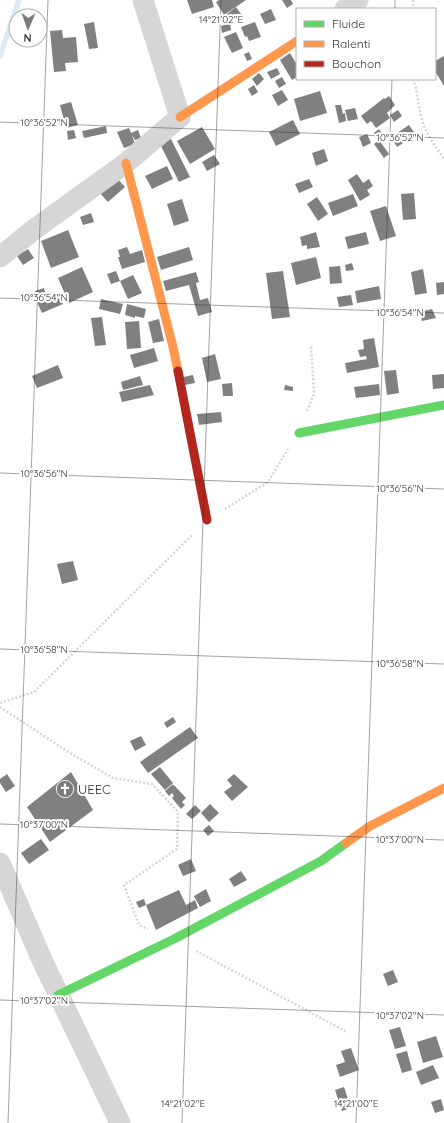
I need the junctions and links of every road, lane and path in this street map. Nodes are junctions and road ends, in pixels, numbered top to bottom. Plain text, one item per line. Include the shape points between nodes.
1 (143, 0) edge
2 (358, 0) edge
3 (346, 8) edge
4 (296, 41) edge
5 (413, 80) edge
6 (180, 117) junction
7 (444, 159) edge
8 (126, 163) junction
9 (0, 257) edge
10 (311, 345) dead end
11 (444, 405) edge
12 (299, 433) junction
13 (207, 520) junction
14 (0, 703) edge
15 (0, 707) edge
16 (444, 788) edge
17 (0, 863) edge
18 (174, 939) junction
19 (58, 995) junction
20 (346, 1032) dead end
21 (120, 1123) edge

1 - 6 street
2 - 3 street
4 - 6 street
5 - 7 path via 422,120 429,137
6 - 8 street
8 - 9 street
8 - 13 street via 173,347
10 - 12 path via 314,394
11 - 12 street
12 - 13 path via 268,482
13 - 14 path via 34,692
15 - 18 path via 113,778 152,784 178,812 177,849 124,885 139,925
16 - 18 street via 370,826 321,861
17 - 19 street
18 - 19 street
18 - 20 path
19 - 21 street

